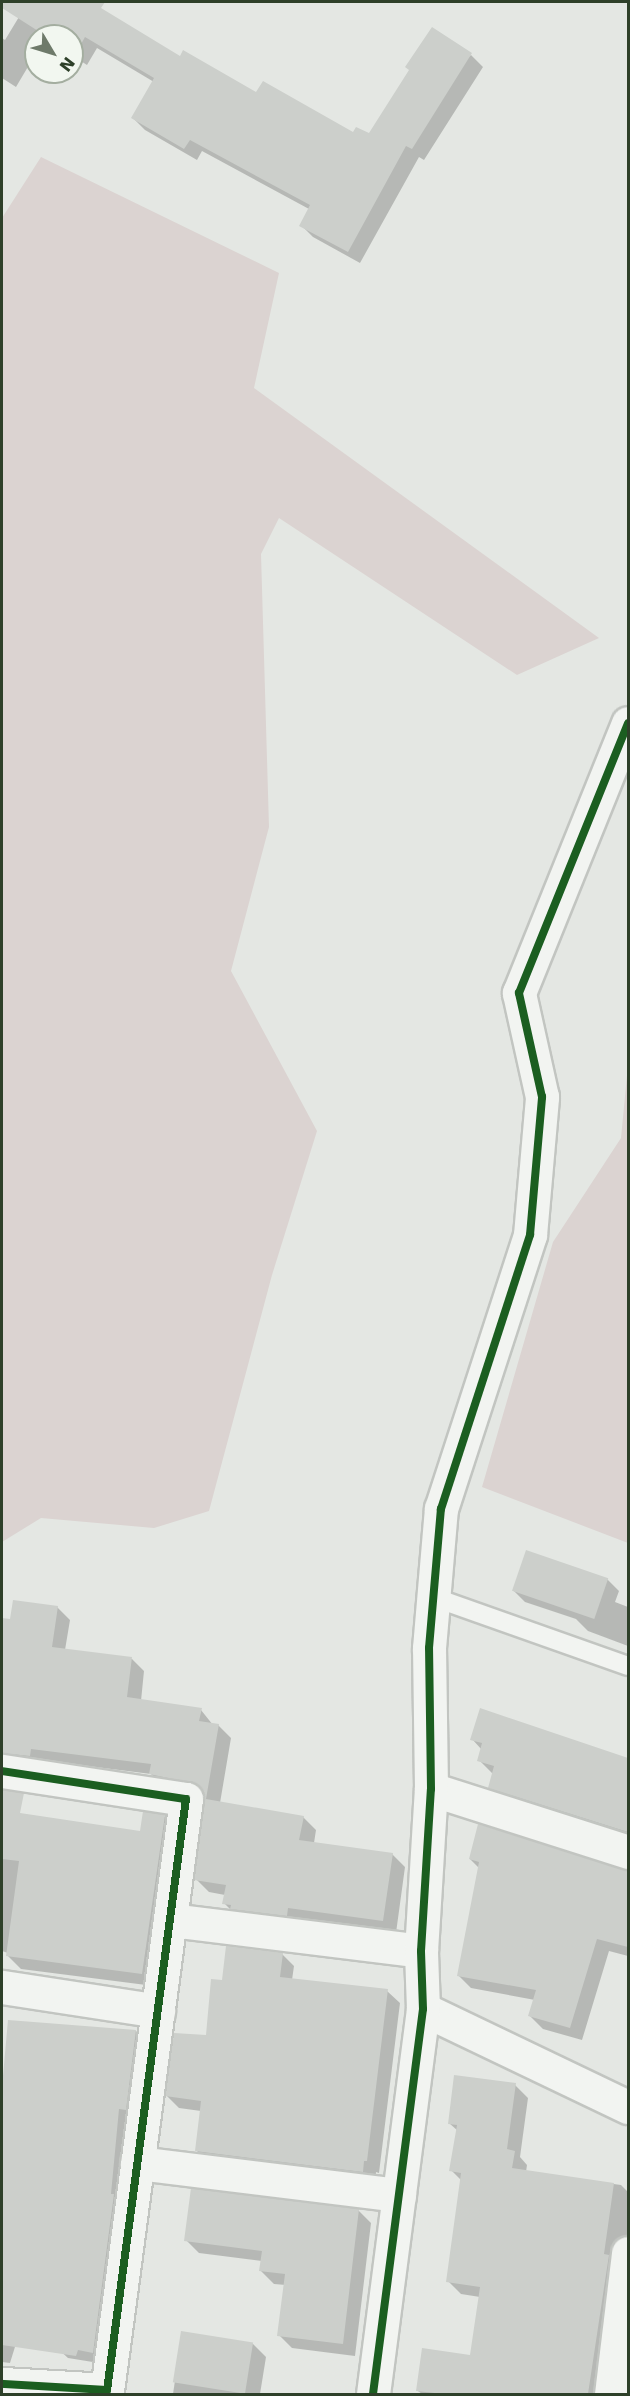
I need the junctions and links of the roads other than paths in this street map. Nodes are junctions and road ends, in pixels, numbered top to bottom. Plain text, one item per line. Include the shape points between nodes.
1 (628, 723) edge
2 (433, 1597) junction
3 (628, 1666) edge
4 (2, 1772) edge
5 (431, 1789) junction
6 (628, 1852) edge
7 (170, 1920) junction
8 (421, 1951) junction
9 (2, 1987) edge
10 (423, 2008) junction
11 (158, 2011) junction
12 (628, 2107) edge
13 (137, 2163) junction
14 (399, 2195) junction
15 (628, 2253) edge
16 (8, 2388) edge
17 (374, 2394) edge
18 (611, 2394) edge

1 - 2 street via 519,993 542,1097 530,1235 441,1509
2 - 3 lane
2 - 5 street via 429,1648
4 - 7 street via 186,1798
5 - 6 street
5 - 8 street
7 - 8 street
7 - 11 street
8 - 10 street
9 - 11 street
10 - 12 street
10 - 14 street
11 - 13 street
13 - 14 street
13 - 16 street via 107,2390
14 - 17 street
15 - 18 street

